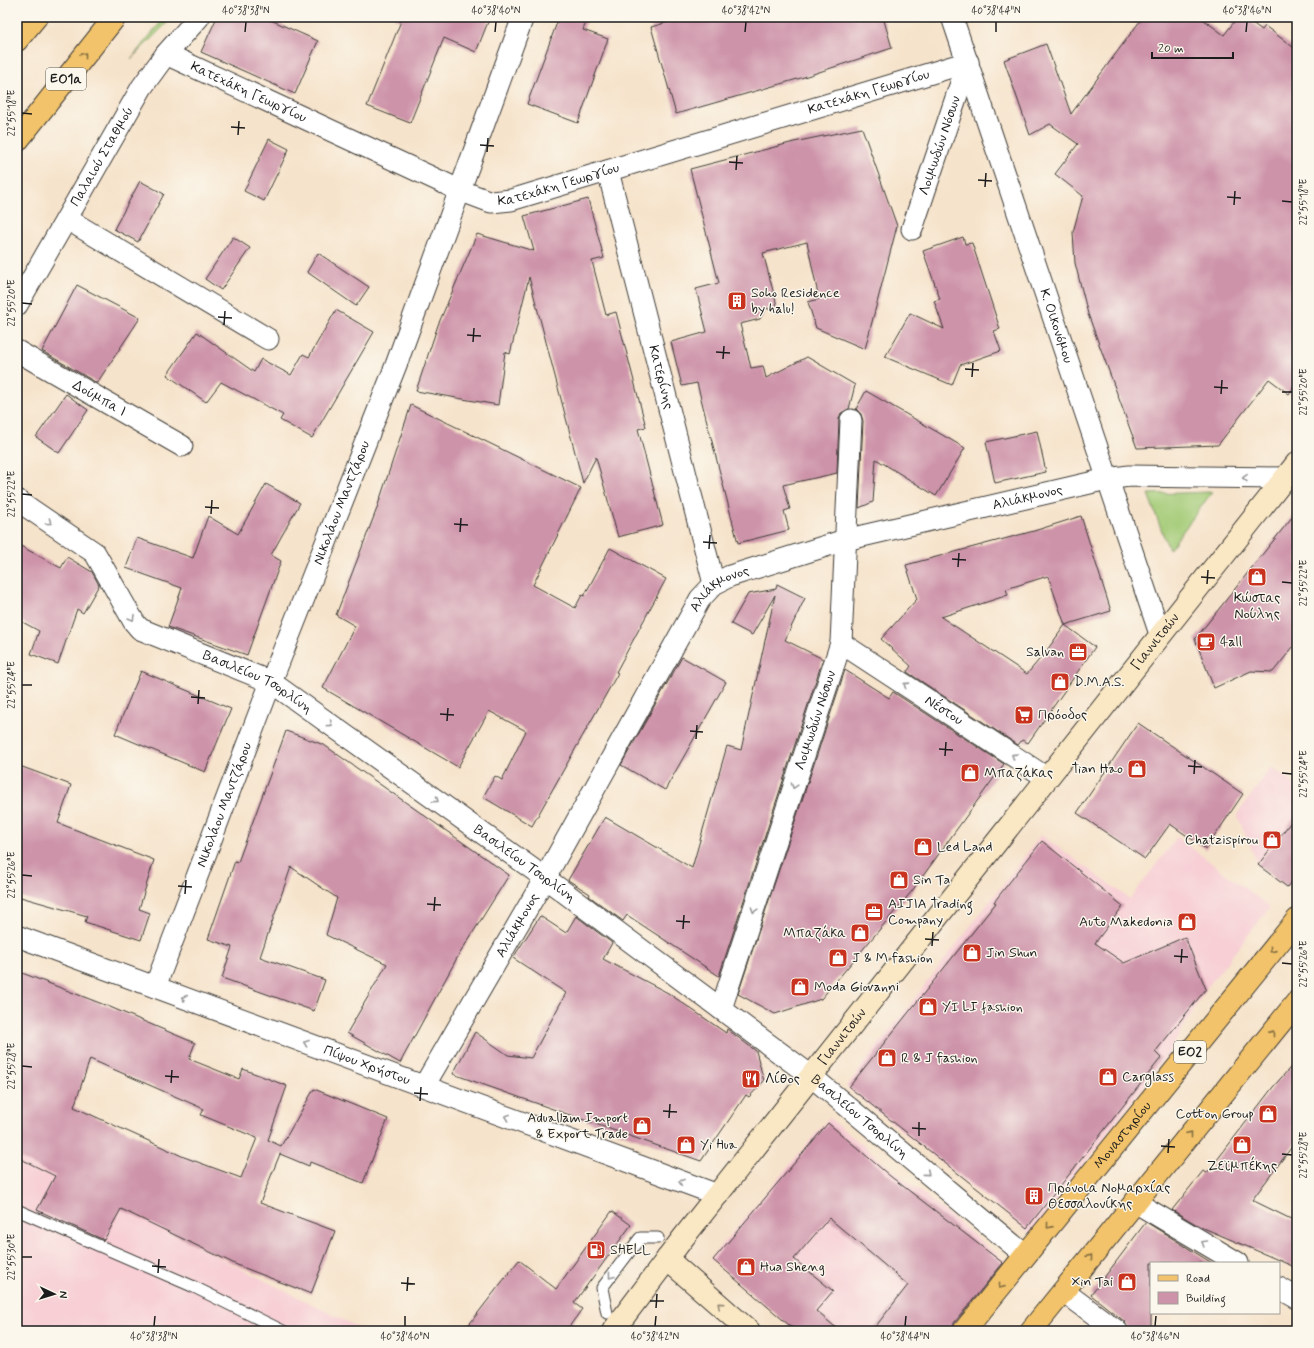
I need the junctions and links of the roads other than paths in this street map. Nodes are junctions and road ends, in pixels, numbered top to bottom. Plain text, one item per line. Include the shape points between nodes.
1 (36, 17) edge
2 (115, 17) edge
3 (199, 17) edge
4 (522, 17) edge
5 (952, 17) edge
6 (17, 40) edge
7 (166, 54) junction
8 (968, 62) junction
9 (17, 141) edge
10 (608, 171) junction
11 (459, 190) junction
12 (67, 219) junction
13 (912, 229) dead end
14 (17, 305) edge
15 (268, 339) dead end
16 (17, 351) edge
17 (851, 420) dead end
18 (182, 446) dead end
19 (1290, 470) edge
20 (1107, 479) junction
21 (17, 500) edge
22 (846, 540) junction
23 (714, 584) junction
24 (1160, 634) junction
25 (842, 643) junction
26 (271, 682) junction
27 (1047, 778) junction
28 (545, 878) junction
29 (1297, 920) edge
30 (17, 936) edge
31 (155, 987) junction
32 (1297, 1002) edge
33 (721, 1009) junction
34 (811, 1076) junction
35 (424, 1086) junction
36 (718, 1195) junction
37 (1135, 1202) junction
38 (17, 1210) edge
39 (658, 1238) dead end
40 (1025, 1255) junction
41 (667, 1258) junction
42 (1236, 1262) edge
43 (1280, 1289) edge
44 (1063, 1291) junction
45 (1297, 1298) edge
46 (610, 1322) edge
47 (283, 1331) edge
48 (749, 1331) edge
49 (964, 1331) edge
50 (1031, 1331) edge
51 (1117, 1331) edge

1 - 6 main road
9 -> 2 main road, ΕΟ1α
3 - 7 street, Παλαιού Σταθμού
4 - 11 street, Νικολάου Μαντζάρου
5 - 8 street, Κ. Οικονόμου
7 - 11 street, Κατεχάκη Γεωργίου
7 - 12 street, Παλαιού Σταθμού via 142,87
8 - 10 street, Κατεχάκη Γεωργίου
8 - 13 street, Λοιμωδών Νόσων
8 - 20 street, Κ. Οικονόμου
10 - 11 street, Κατεχάκη Γεωργίου via 502,202 481,200
10 - 23 street, Κατερίνης
11 - 26 street, Νικολάου Μαντζάρου via 396,364
12 - 14 street, Παλαιού Σταθμού
12 - 15 street
16 - 18 street, Δούμπα Ι
17 - 22 street, Λοιμωδών Νόσων
19 -> 20 street, Αλιάκμονος
19 - 24 main road, Γιαννιτσών
20 - 22 street, Αλιάκμονος
20 - 24 street, Κ. Οικονόμου
21 -> 26 street, Βασιλείου Τσορλίνη via 94,553 140,629
22 - 23 street, Αλιάκμονος via 730,576
22 - 25 street, Λοιμωδών Νόσων
23 - 28 street, Αλιάκμονος via 700,599
24 - 27 main road, Γιαννιτσών
27 -> 25 street, Νέστου
25 -> 33 street, Λοιμωδών Νόσων
26 -> 28 street, Βασιλείου Τσορλίνη
26 - 31 street, Νικολάου Μαντζάρου
27 - 34 main road, Γιαννιτσών
28 - 33 street, Βασιλείου Τσορλίνη
28 - 35 street, Αλιάκμονος
29 -> 40 main road, Μοναστηρίου / ΕΟ2
30 - 31 street, Πίψου Χρήστου
35 -> 31 street, Πίψου Χρήστου
37 -> 32 main road
33 - 34 street, Βασιλείου Τσορλίνη
34 - 36 main road, Γιαννιτσών
34 -> 40 street, Βασιλείου Τσορλίνη
36 -> 35 street, Πίψου Χρήστου
36 - 41 main road, Γιαννιτσών
42 -> 37 street
44 -> 37 main road
38 - 47 lane via 192,1286
39 -> 46 lane via 640,1238 602,1288
40 -> 49 main road, Μοναστηρίου / ΕΟ2
41 - 46 main road, Γιαννιτσών
48 -> 41 main road
43 - 45 street
44 - 50 main road
44 - 51 street

